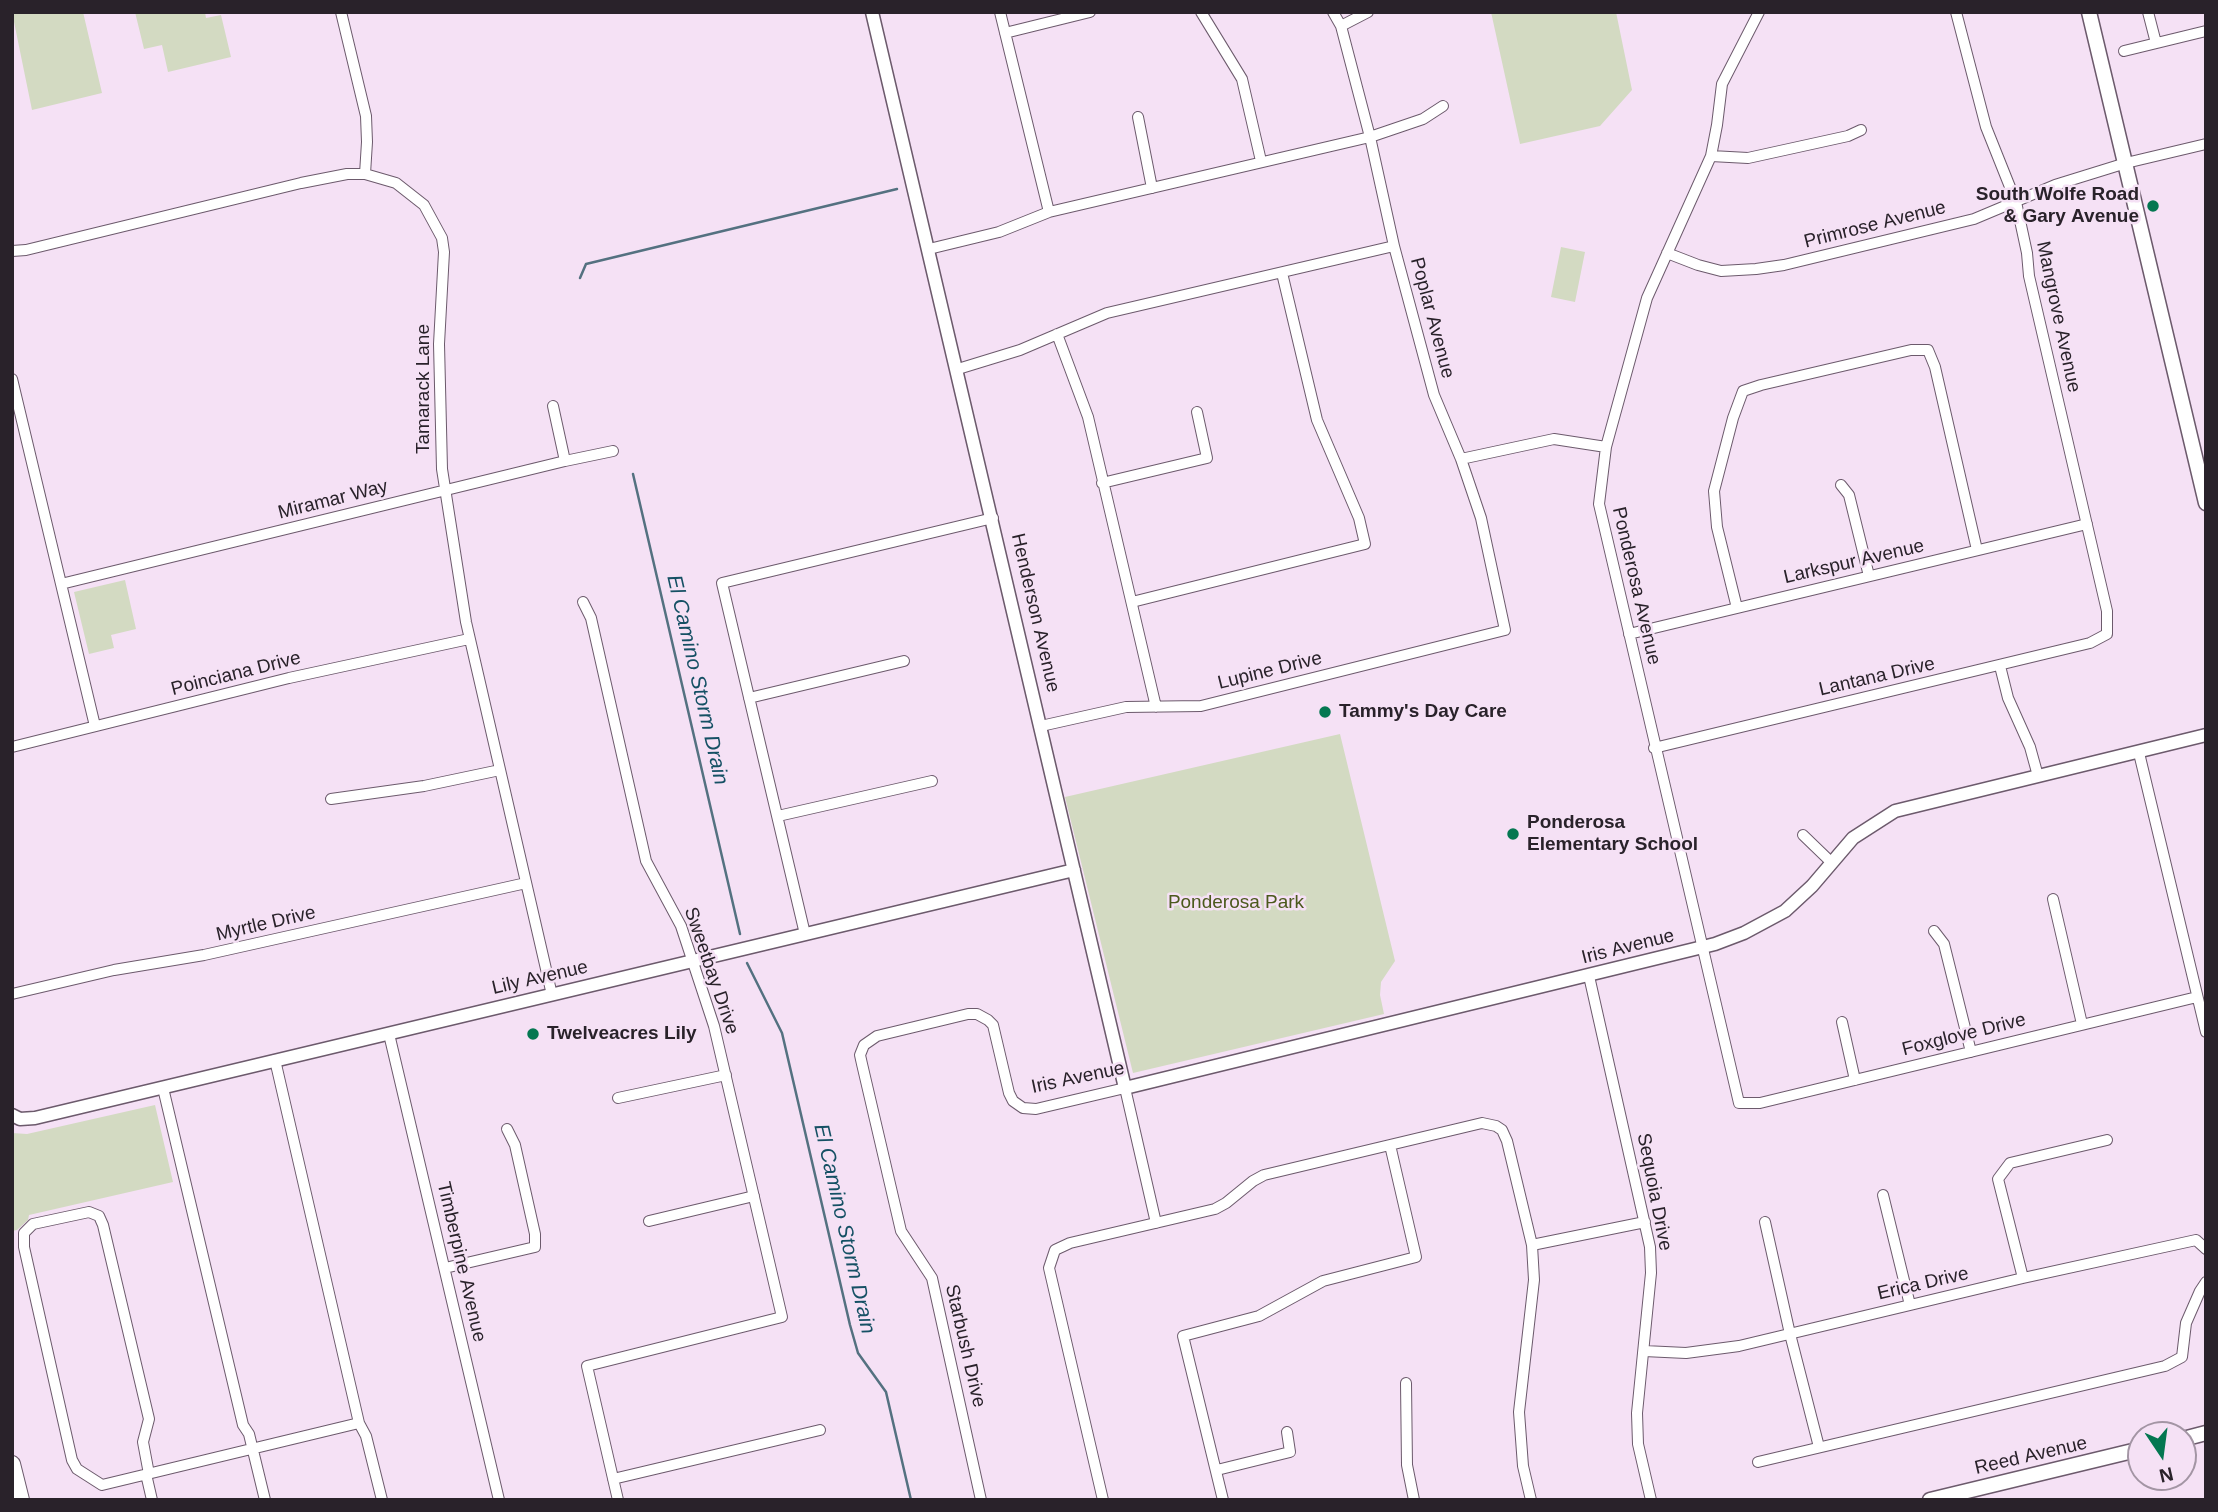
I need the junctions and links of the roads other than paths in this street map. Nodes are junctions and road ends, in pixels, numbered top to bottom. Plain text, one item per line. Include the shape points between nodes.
1 (341, 12) edge
2 (872, 12) edge
3 (1000, 12) edge
4 (1090, 12) edge
5 (1201, 12) edge
6 (1333, 12) edge
7 (1368, 12) edge
8 (1759, 12) edge
9 (1956, 12) edge
10 (2090, 12) edge
11 (2148, 12) edge
12 (1341, 26) junction
13 (2206, 31) edge
14 (1005, 33) junction
15 (2156, 43) junction
16 (2124, 51) dead end
17 (1443, 106) dead end
18 (1138, 117) dead end
19 (1861, 130) dead end
20 (1370, 137) junction
21 (2206, 144) edge
22 (1711, 156) junction
23 (1261, 161) junction
24 (2126, 163) junction
25 (365, 174) junction
26 (1152, 188) junction
27 (2016, 202) junction
28 (1049, 212) junction
29 (1394, 246) junction
30 (929, 249) junction
31 (12, 251) edge
32 (1667, 253) junction
33 (1282, 273) junction
34 (1058, 334) junction
35 (958, 369) junction
36 (12, 379) edge
37 (553, 406) dead end
38 (16, 409) edge
39 (1197, 412) dead end
40 (1606, 447) junction
41 (613, 452) dead end
42 (1461, 459) junction
43 (565, 461) junction
44 (1102, 483) junction
45 (1841, 485) dead end
46 (445, 491) junction
47 (2206, 503) edge
48 (993, 518) junction
49 (2087, 524) junction
50 (1977, 550) junction
51 (1869, 576) junction
52 (61, 584) junction
53 (583, 602) dead end
54 (1132, 602) junction
55 (1737, 608) junction
56 (1504, 631) joint
57 (1629, 634) junction
58 (2107, 634) joint
59 (469, 639) junction
60 (904, 661) dead end
61 (2000, 666) junction
62 (749, 698) junction
63 (1156, 707) junction
64 (95, 726) junction
65 (1041, 726) junction
66 (2206, 735) edge
67 (12, 747) edge
68 (1654, 748) junction
69 (2140, 753) junction
70 (500, 770) junction
71 (2038, 776) junction
72 (932, 781) dead end
73 (331, 799) dead end
74 (778, 816) junction
75 (1803, 835) dead end
76 (1832, 863) junction
77 (1074, 870) junction
78 (526, 883) junction
79 (2053, 899) dead end
80 (1934, 931) dead end
81 (805, 934) junction
82 (1703, 948) junction
83 (691, 961) junction
84 (1589, 976) junction
85 (12, 994) edge
86 (552, 995) junction
87 (2197, 997) junction
88 (1842, 1022) dead end
89 (2082, 1024) junction
90 (2206, 1032) edge
91 (388, 1034) junction
92 (864, 1045) joint
93 (1971, 1052) junction
94 (275, 1060) junction
95 (726, 1075) junction
96 (1855, 1080) junction
97 (163, 1088) junction
98 (1125, 1088) junction
99 (618, 1098) dead end
100 (1739, 1102) joint
101 (13, 1116) edge
102 (507, 1129) dead end
103 (2107, 1140) dead end
104 (1390, 1145) junction
105 (1883, 1195) dead end
106 (754, 1196) junction
107 (649, 1221) dead end
108 (1645, 1222) junction
109 (1765, 1222) dead end
110 (1156, 1223) junction
111 (1532, 1245) junction
112 (2206, 1249) edge
113 (445, 1268) junction
114 (2023, 1278) junction
115 (2206, 1282) edge
116 (1910, 1305) junction
117 (1790, 1334) junction
118 (1644, 1351) junction
119 (1406, 1383) dead end
120 (359, 1423) junction
121 (820, 1430) dead end
122 (1287, 1432) dead end
123 (1819, 1447) junction
124 (253, 1449) junction
125 (2127, 1452) edge
126 (1758, 1462) dead end
127 (12, 1464) edge
128 (1217, 1470) junction
129 (148, 1474) junction
130 (614, 1479) junction
131 (20, 1500) edge
132 (152, 1500) edge
133 (265, 1500) edge
134 (382, 1500) edge
135 (499, 1500) edge
136 (618, 1500) edge
137 (981, 1500) edge
138 (1102, 1500) edge
139 (1223, 1500) edge
140 (1414, 1500) edge
141 (1531, 1500) edge
142 (1651, 1500) edge
143 (1930, 1500) edge

1 - 25 street via 366,116
2 - 30 street, Henderson Avenue
3 - 14 street
4 - 14 street
5 - 23 street via 1242,79
6 - 12 street, Poplar Avenue
7 - 12 street
8 - 22 street, Ponderosa Avenue via 1722,84
9 - 27 street, Mangrove Avenue via 1986,127
10 - 24 main road
11 - 15 street
12 - 20 street, Poplar Avenue
13 - 15 street
14 - 28 street
15 - 16 street
17 - 20 street via 1423,119
18 - 26 street
19 - 22 street via 1748,158
20 - 23 street
20 - 29 street, Poplar Avenue
21 - 24 street, Primrose Avenue
22 - 32 street, Ponderosa Avenue
23 - 26 street
24 - 27 street, Primrose Avenue
24 - 47 main road
25 - 31 street, Tamarack Lane via 303,183
25 - 46 street, Tamarack Lane via 396,183 415,196 442,238 439,344
26 - 28 street
27 - 32 street, Primrose Avenue via 1974,219 1756,270 1721,271
27 - 49 street, Mangrove Avenue
28 - 30 street via 999,232
29 - 33 street
29 - 42 street, Poplar Avenue via 1434,395
30 - 35 street, Henderson Avenue
32 - 40 street, Ponderosa Avenue via 1647,298
33 - 34 street via 1107,313
33 - 54 street via 1317,420 1359,518 1364,544
34 - 35 street
34 - 44 street via 1088,417
35 - 48 street, Henderson Avenue
36 - 38 street
37 - 43 street
38 - 52 street
39 - 44 street via 1207,458
40 - 42 street via 1554,439
40 - 57 street, Ponderosa Avenue via 1599,504
41 - 43 street, Miramar Way
42 - 56 street, Poplar Avenue via 1481,518
43 - 46 street, Miramar Way
44 - 54 street
45 - 51 street via 1849,495
46 - 52 street, Miramar Way
46 - 59 street, Tamarack Lane
48 - 62 street via 722,583
48 - 65 street, Henderson Avenue
49 - 50 street, Larkspur Avenue
49 - 58 street, Mangrove Avenue via 2108,611
50 - 51 street, Larkspur Avenue
50 - 55 street via 1935,367 1928,350 1911,350 1743,391 1716,480 1714,502
51 - 55 street, Larkspur Avenue
52 - 64 street
53 - 83 street, Sweetbay Drive via 591,618 646,861 681,926
54 - 63 street
55 - 57 street, Larkspur Avenue
56 - 63 street, Lupine Drive via 1201,706
57 - 68 street, Ponderosa Avenue
58 - 61 street, Lantana Drive via 2090,643
59 - 64 street, Poinciana Drive
59 - 70 street, Tamarack Lane
60 - 62 street
61 - 68 street, Lantana Drive
61 - 71 street
62 - 74 street
63 - 65 street, Lupine Drive via 1126,707
64 - 67 street, Poinciana Drive
65 - 77 street, Henderson Avenue
66 - 69 street, Iris Avenue
68 - 82 street, Ponderosa Avenue
69 - 71 street, Iris Avenue
69 - 87 street
70 - 73 street
70 - 78 street, Tamarack Lane
71 - 76 street, Iris Avenue via 1895,811 1853,838
72 - 74 street
74 - 81 street
75 - 76 street
76 - 82 street, Iris Avenue via 1785,911
77 - 81 street, Lily Avenue
77 - 98 street, Henderson Avenue
78 - 85 street, Myrtle Drive
78 - 86 street, Tamarack Lane
79 - 89 street
80 - 93 street via 1944,944
81 - 83 street, Lily Avenue
82 - 84 street, Iris Avenue
82 - 100 street, Ponderosa Avenue
83 - 86 street, Lily Avenue
83 - 95 street, Sweetbay Drive
84 - 98 street, Iris Avenue
84 - 108 street, Sequoia Drive
86 - 91 street, Lily Avenue
87 - 89 street, Foxglove Drive
87 - 90 street
88 - 96 street
89 - 93 street, Foxglove Drive
91 - 94 street, Lily Avenue
91 - 113 street, Timberpine Avenue
92 - 98 street, Iris Avenue via 877,1036 972,1014 985,1017 994,1028 1009,1093 1019,1106 1036,1109
92 - 137 street, Starbush Drive via 860,1055 901,1231 932,1278
93 - 96 street, Foxglove Drive
94 - 97 street, Lily Avenue
94 - 120 street
95 - 99 street
95 - 106 street, Sweetbay Drive
96 - 100 street, Foxglove Drive via 1760,1103
97 - 101 street, Lily Avenue via 26,1120
97 - 124 street via 243,1425
98 - 110 street, Henderson Avenue
102 - 113 street via 515,1145 535,1247
103 - 114 street via 2010,1163 1998,1179
104 - 110 street via 1264,1175 1215,1209
104 - 111 street via 1482,1123 1502,1130
104 - 128 street via 1416,1258 1323,1281 1259,1316 1183,1336
105 - 116 street
106 - 107 street
106 - 130 street, Sweetbay Drive via 782,1317 587,1366
108 - 111 street
108 - 118 street, Sequoia Drive via 1651,1273
109 - 117 street
110 - 138 street via 1062,1245 1055,1250 1049,1268
111 - 141 street via 1534,1280 1519,1412
112 - 114 street, Erica Drive via 2196,1240
113 - 135 street, Timberpine Avenue
114 - 116 street, Erica Drive
115 - 123 street via 2186,1323 2182,1357 2165,1366
116 - 117 street, Erica Drive
117 - 118 street, Erica Drive via 1686,1353
117 - 123 street
118 - 142 street, Sequoia Drive via 1638,1444
119 - 140 street via 1407,1465
120 - 124 street
120 - 134 street
121 - 130 street
122 - 128 street via 1290,1452
123 - 126 street
124 - 129 street
124 - 133 street
125 - 143 main road, Reed Avenue
127 - 131 highway
128 - 139 street
129 - 129 street via 143,1442 149,1419 103,1224 93,1212 29,1227 24,1247 73,1464 102,1485
129 - 132 street
130 - 136 street

